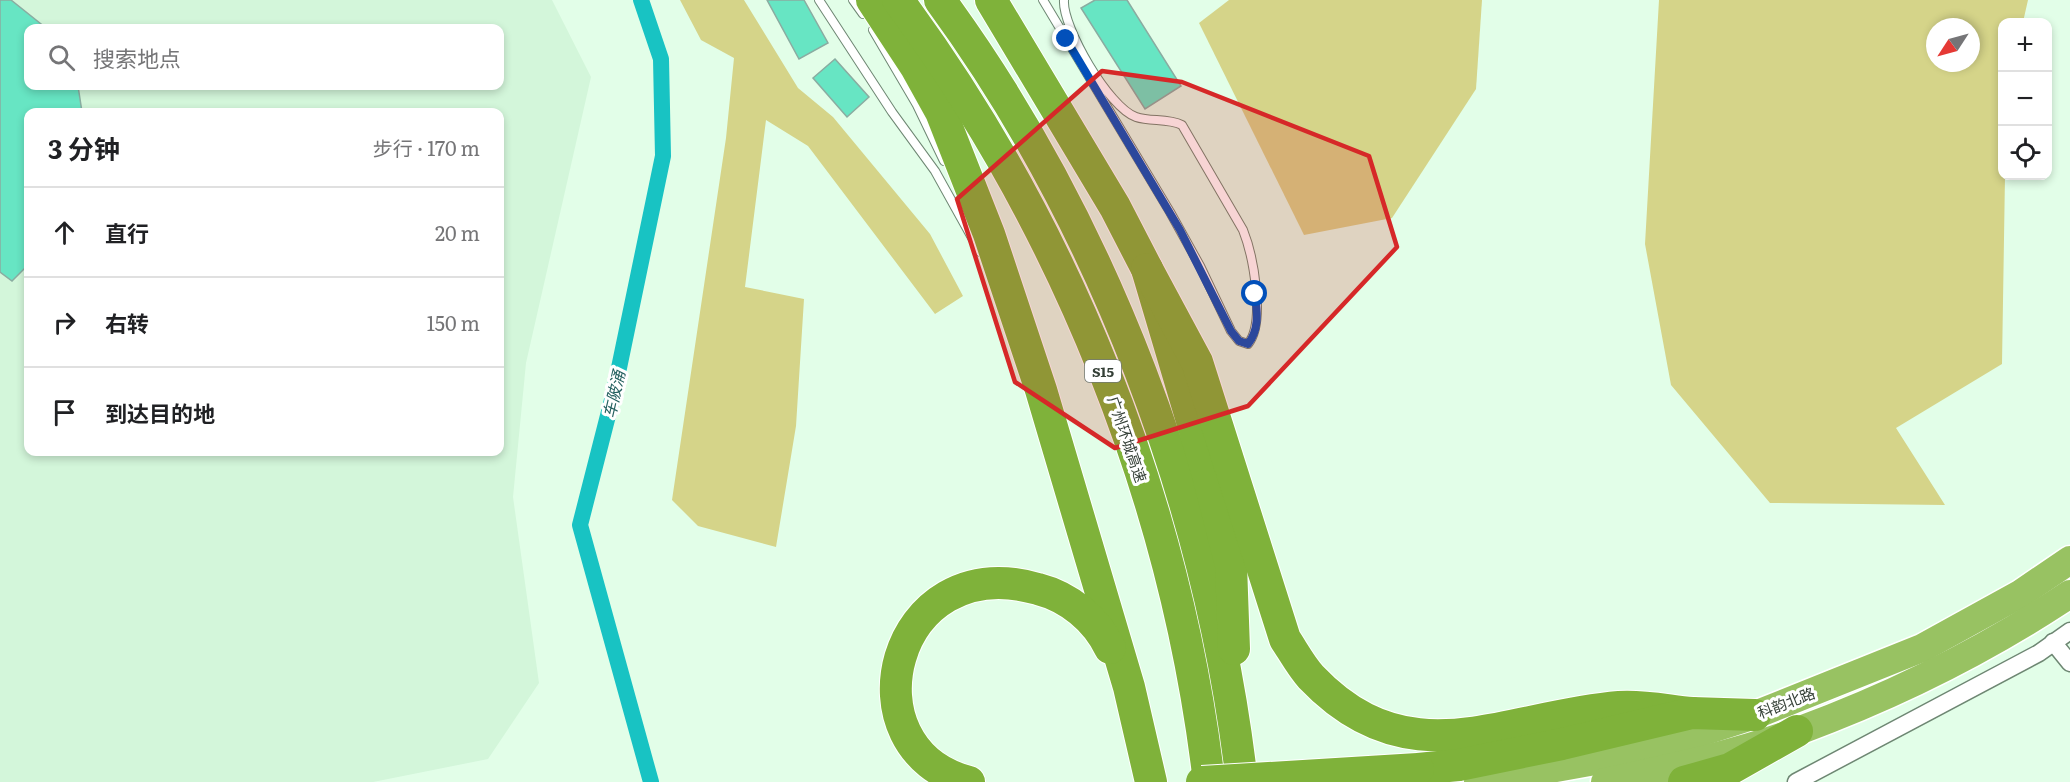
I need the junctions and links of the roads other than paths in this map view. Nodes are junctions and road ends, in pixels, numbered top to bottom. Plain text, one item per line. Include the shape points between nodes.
1 (819, 0) edge
2 (854, 0) edge
3 (872, 0) edge
4 (898, 0) edge
5 (940, 0) edge
6 (991, 0) edge
7 (1043, 0) edge
8 (1064, 0) edge
9 (951, 174) dead end
10 (955, 185) dead end
11 (978, 247) junction
12 (986, 265) dead end
13 (1147, 268) junction
14 (995, 283) dead end
15 (1041, 390) junction
16 (2070, 560) edge
17 (2070, 594) edge
18 (2070, 631) edge
19 (2054, 642) junction
20 (2070, 655) edge
21 (2070, 663) edge
22 (1129, 687) junction
23 (1232, 713) junction
24 (1692, 713) junction
25 (1755, 715) junction
26 (1797, 731) junction
27 (1718, 775) edge
28 (969, 782) edge
29 (1151, 782) edge
30 (1202, 782) edge
31 (1209, 782) edge
32 (1242, 782) edge
33 (1478, 782) edge
34 (1605, 782) edge
35 (1684, 782) edge
36 (1796, 782) edge

1 - 11 lane via 935,171
2 - 9 lane via 896,67
3 - 15 highway via 942,111 990,234
4 - 31 highway, 广州环城高速 / S15 via 978,118 1026,201 1096,352 1155,518 1185,638
5 - 23 highway, S15 via 1001,90 1054,183 1125,335 1164,435 1187,510
6 - 13 highway
7 - 8 lane via 1170,212 1231,331 1239,341 1248,344 1257,317 1250,247 1244,230 1182,125 1135,117 1113,99 1070,28
10 - 11 lane
11 - 12 lane
13 - 23 highway via 1231,565 1235,619
13 - 24 highway via 1197,362 1285,639 1309,675 1338,703 1369,723 1399,732 1441,737 1621,706
14 - 15 lane
15 - 22 highway
16 - 25 highway, 科韵北路 via 2020,594 1922,648
17 - 26 highway, 科韵北路 via 1912,684
18 - 19 street
19 - 20 street
19 - 21 street
19 - 36 street
22 - 28 highway via 1104,636 1082,611 1056,594 1018,583 981,583 953,592 922,615 902,645 894,680 900,722 920,754 953,778
22 - 29 highway
23 - 32 highway, S15
24 - 25 highway
24 - 30 highway, bridge via 1459,765
25 - 33 highway, 科韵北路 via 1634,754
26 - 27 highway
26 - 34 highway, 科韵北路 via 1687,765
27 - 35 highway

